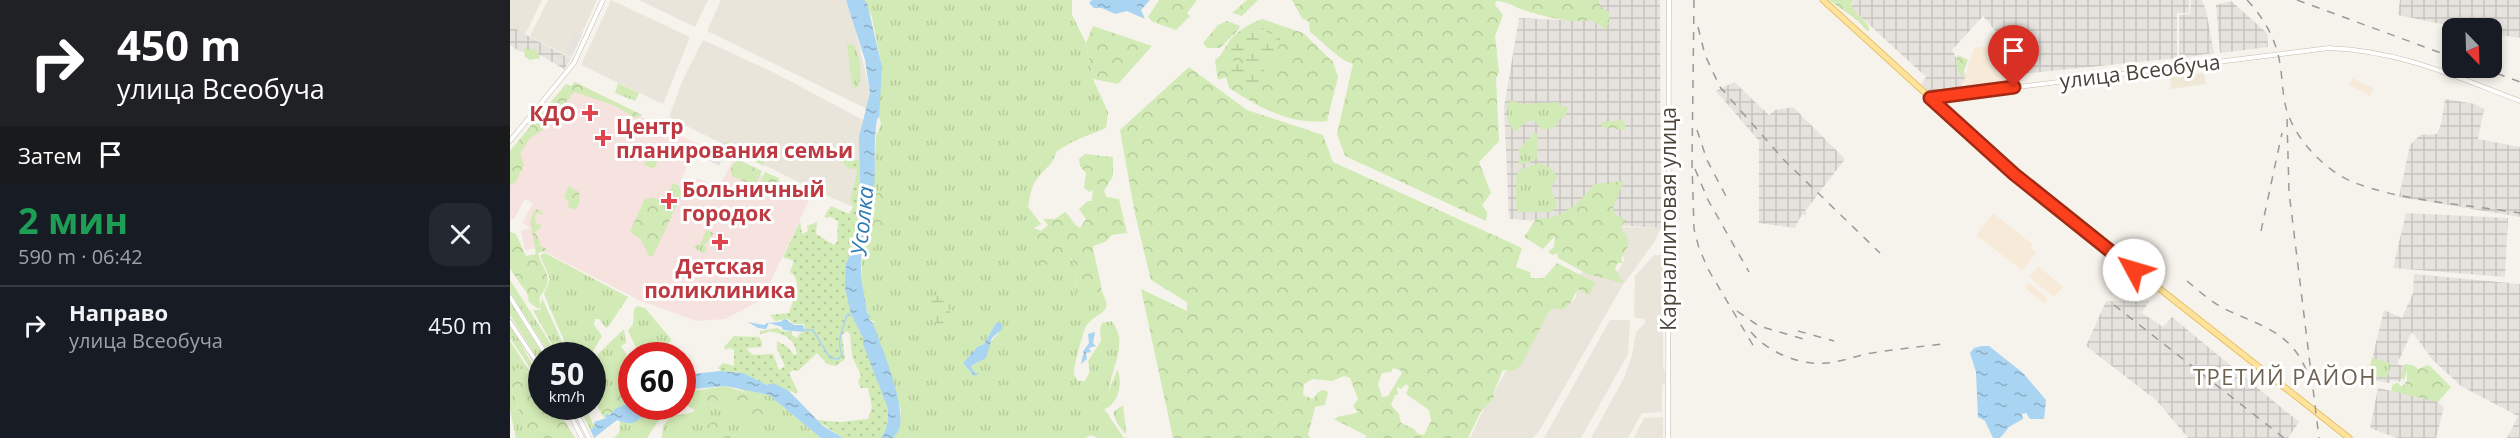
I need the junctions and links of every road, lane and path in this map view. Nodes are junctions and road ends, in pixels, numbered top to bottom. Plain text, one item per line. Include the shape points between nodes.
1 (603, 0) edge
2 (1669, 0) edge
3 (1822, 0) edge
4 (1930, 98) junction
5 (2520, 101) edge
6 (510, 141) edge
7 (510, 297) edge
8 (510, 322) edge
9 (538, 342) edge
10 (528, 349) edge
11 (573, 420) edge
12 (580, 420) edge
13 (582, 438) edge
14 (589, 438) edge
15 (1668, 438) edge
16 (2349, 438) edge

1 - 6 street via 574,63
2 - 15 street, Карналлитовая улица
3 - 4 main road
4 - 5 street, улица Всеобуча via 2329,48 2357,49 2427,64
4 - 16 main road via 2014,174
7 - 9 street
8 - 10 street
11 - 13 street
12 - 14 street

